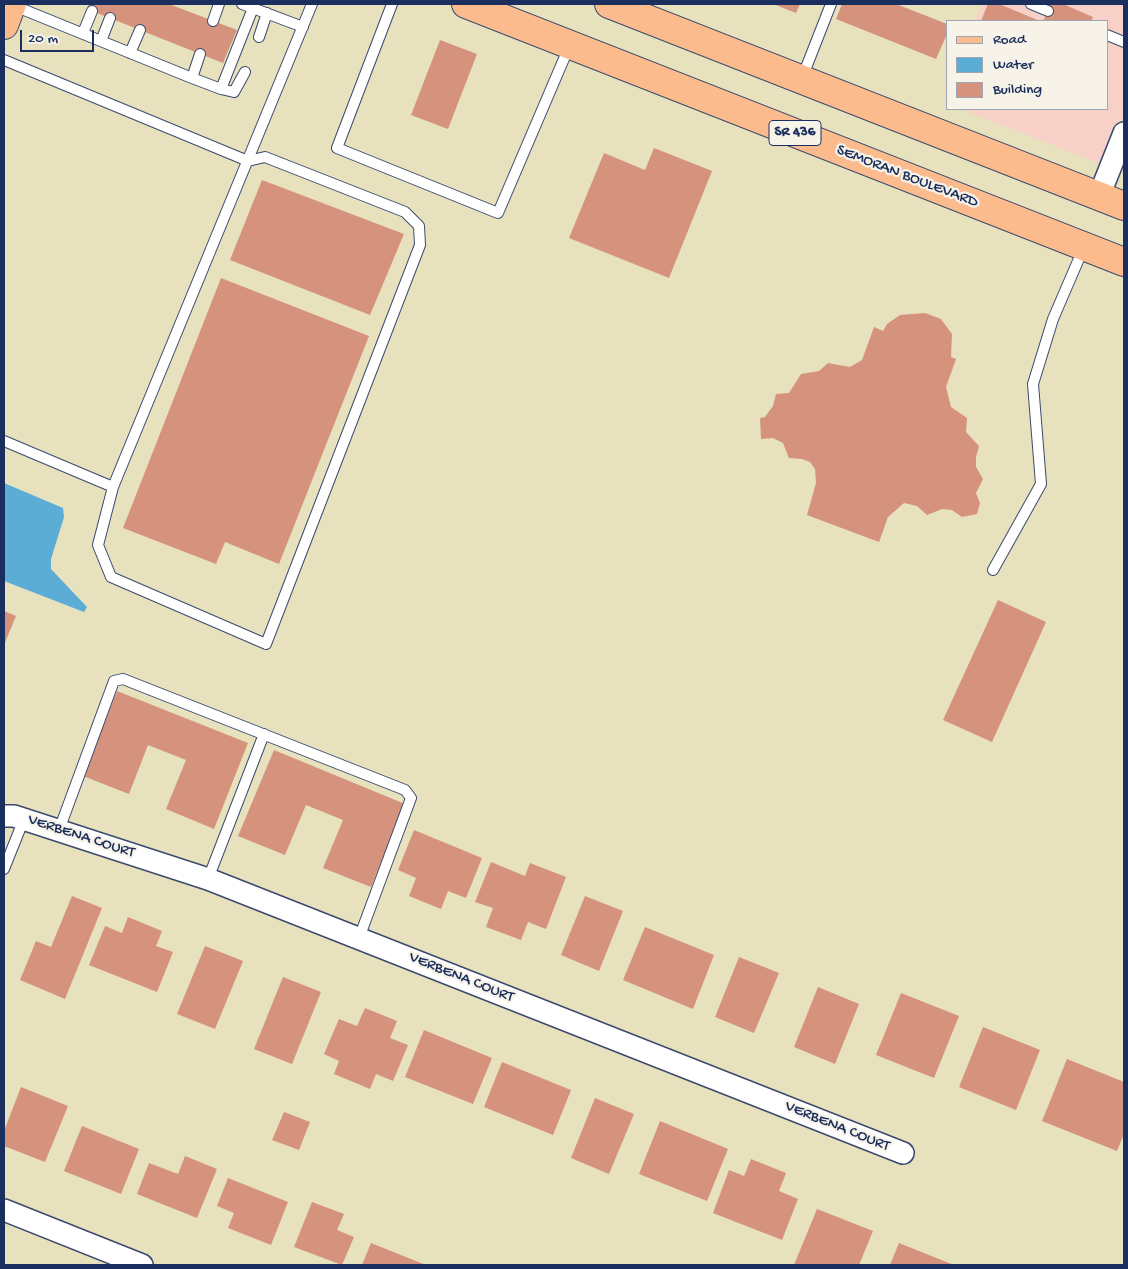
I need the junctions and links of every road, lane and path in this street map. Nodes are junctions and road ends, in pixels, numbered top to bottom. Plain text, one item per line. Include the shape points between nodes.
1 (219, 4) edge
2 (242, 4) edge
3 (312, 4) edge
4 (392, 4) edge
5 (466, 4) edge
6 (611, 4) edge
7 (831, 4) edge
8 (1031, 4) edge
9 (254, 8) junction
10 (9, 11) edge
11 (92, 11) dead end
12 (1048, 11) dead end
13 (267, 13) junction
14 (110, 18) dead end
15 (213, 21) dead end
16 (303, 27) junction
17 (140, 30) dead end
18 (83, 33) junction
19 (1108, 35) edge
20 (259, 36) dead end
21 (100, 41) junction
22 (1124, 42) edge
23 (570, 44) junction
24 (130, 53) junction
25 (200, 54) dead end
26 (4, 60) edge
27 (245, 72) dead end
28 (192, 78) junction
29 (801, 79) junction
30 (221, 89) junction
31 (1124, 133) edge
32 (248, 161) junction
33 (1099, 196) junction
34 (1124, 206) edge
35 (1084, 246) junction
36 (1124, 262) edge
37 (4, 442) edge
38 (113, 487) junction
39 (993, 570) dead end
40 (264, 734) junction
41 (11, 814) edge
42 (59, 830) junction
43 (4, 869) edge
44 (208, 879) junction
45 (359, 938) junction
46 (903, 1153) dead end
47 (4, 1210) edge
48 (142, 1265) edge

1 - 15 lane
2 - 9 lane
3 - 16 lane
4 - 23 lane via 337,148 498,213
5 - 23 main road, SEMORAN BOULEVARD / SR 436
6 - 29 main road
7 - 29 lane
8 - 12 lane
9 - 13 lane
9 - 30 lane
10 - 18 lane
11 - 18 lane
13 - 16 lane
13 - 20 lane
14 - 21 lane
16 - 32 lane
17 - 24 lane
18 - 21 lane
19 - 22 lane
21 - 24 lane
23 - 35 main road, SEMORAN BOULEVARD / SR 436
24 - 28 lane
25 - 28 lane
26 - 32 lane
27 - 30 lane via 234,92
28 - 30 lane
29 - 33 main road
31 - 33 street
32 - 38 lane
32 - 38 lane via 265,157 405,212 419,226 420,245 266,644 110,577 98,545
33 - 34 main road
35 - 36 main road, SEMORAN BOULEVARD / SR 436
35 - 39 lane via 1053,319 1033,384 1041,484
37 - 38 lane
40 - 42 lane via 123,679 114,682
40 - 44 lane
40 - 45 lane via 405,790 412,798
41 - 42 street, VERBENA COURT
41 - 43 lane
42 - 44 street, VERBENA COURT
44 - 45 street, VERBENA COURT
45 - 46 street, VERBENA COURT
47 - 48 street

